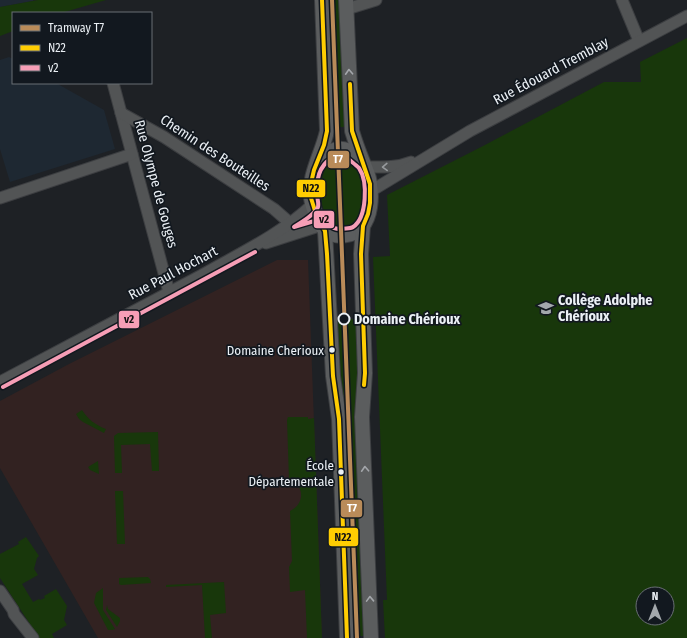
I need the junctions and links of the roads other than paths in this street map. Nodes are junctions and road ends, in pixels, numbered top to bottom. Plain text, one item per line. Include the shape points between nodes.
1 (322, 0) edge
2 (376, 0) edge
3 (622, 0) edge
4 (346, 5) edge
5 (687, 16) edge
6 (639, 41) junction
7 (113, 84) edge
8 (121, 114) junction
9 (132, 154) junction
10 (431, 155) junction
11 (319, 159) junction
12 (364, 166) junction
13 (371, 191) junction
14 (0, 198) edge
15 (312, 205) junction
16 (290, 223) junction
17 (363, 226) junction
18 (324, 228) junction
19 (253, 246) junction
20 (169, 292) junction
21 (0, 382) edge
22 (0, 591) edge
23 (33, 638) edge
24 (347, 638) edge
25 (371, 638) edge

1 - 11 main road via 327,131
2 - 4 street
3 - 6 street
12 -> 4 main road via 352,131
5 - 6 street, Rue Édouard Tremblay
6 - 10 street, Rue Édouard Tremblay via 470,131
7 - 8 street, Rue Olympe de Gouges
8 - 9 street, Rue Olympe de Gouges
8 - 16 street, Chemin des Bouteilles via 164,137 261,200
9 - 14 street
9 - 20 street, Rue Olympe de Gouges
10 -> 12 street, Rue Édouard Tremblay via 402,166
10 - 13 street, Rue Édouard Tremblay
11 - 12 main road via 332,150 343,149
11 - 15 main road via 311,183
12 - 13 main road
13 - 17 main road via 368,214
15 - 16 street, Rue Paul Hochart via 302,216
15 - 18 main road
16 - 19 street, Rue Paul Hochart
17 - 18 main road via 354,234 346,235 336,235
25 -> 17 main road via 362,417 365,373 361,254
18 - 19 street, Rue Paul Hochart
18 - 24 main road via 332,363 339,418
19 - 20 street, Rue Paul Hochart
20 - 21 street, Rue Paul Hochart
22 - 23 street

